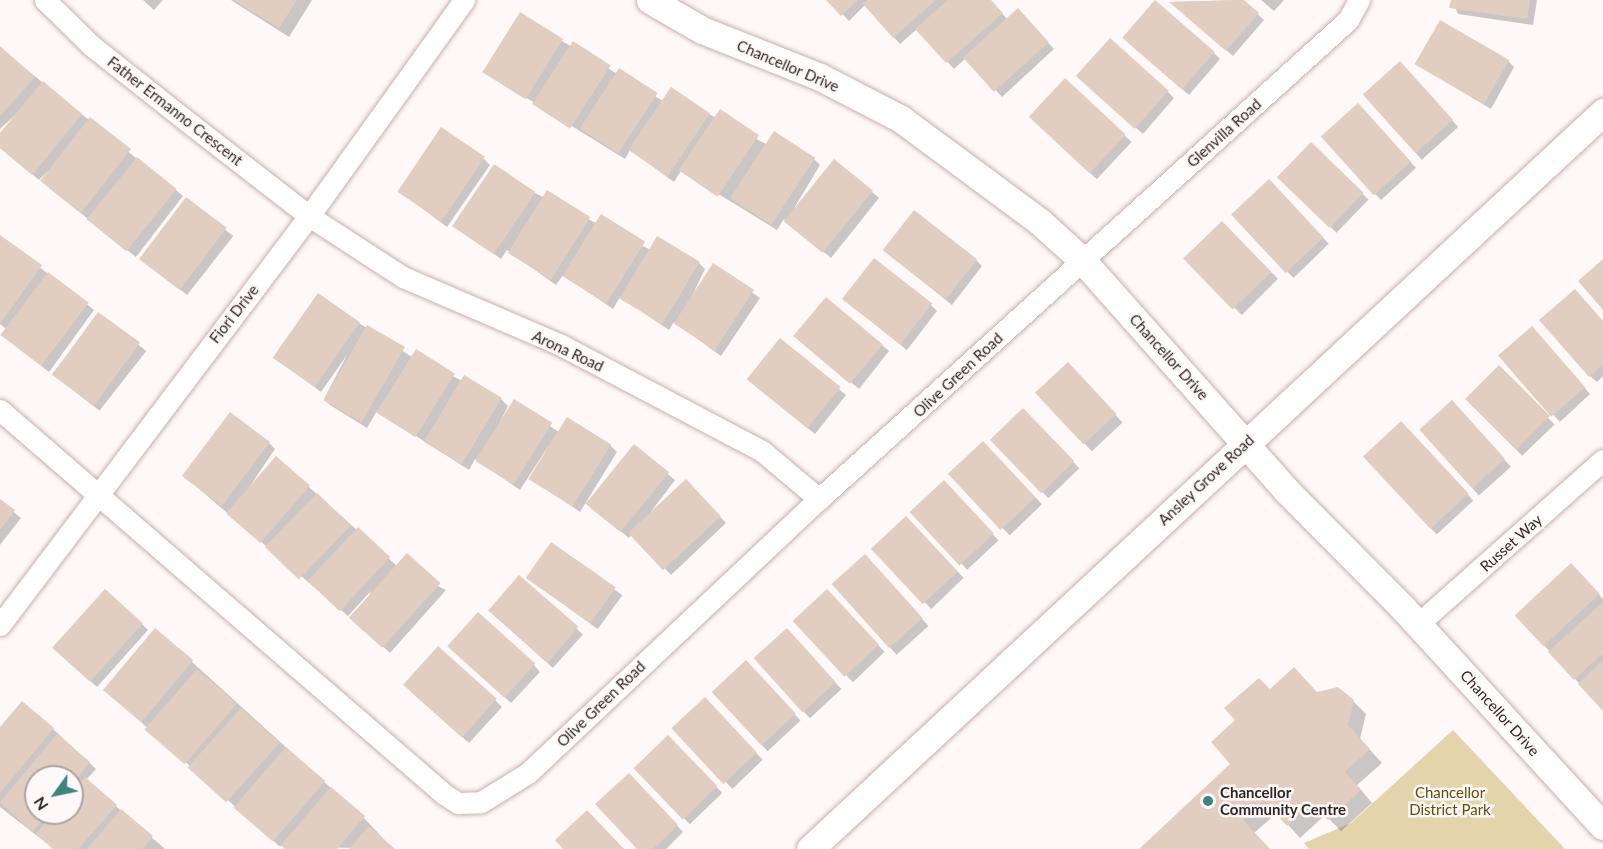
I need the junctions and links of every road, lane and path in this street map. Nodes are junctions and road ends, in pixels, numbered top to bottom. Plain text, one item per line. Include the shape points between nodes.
1 (45, 0) edge
2 (464, 0) edge
3 (650, 0) edge
4 (1359, 0) edge
5 (1603, 112) edge
6 (309, 216) junction
7 (1082, 260) junction
8 (0, 410) edge
9 (1245, 443) junction
10 (1603, 460) edge
11 (97, 492) junction
12 (819, 499) junction
13 (1418, 624) junction
14 (0, 625) edge
15 (1603, 826) edge
16 (810, 849) edge

1 - 6 street, Father Ermanno Crescent via 92,46
2 - 6 street, Fiori Drive
3 - 7 street, Chancellor Drive via 702,30 820,77 901,119 992,183
4 - 7 street, Glenvilla Road via 1348,20
5 - 9 street, Ansley Grove Road
6 - 11 street, Fiori Drive
6 - 12 street, Arona Road via 403,278 561,345 762,451
7 - 9 street, Chancellor Drive
7 - 12 street, Olive Green Road
8 - 11 street
9 - 13 street, Chancellor Drive
9 - 16 street, Ansley Grove Road
10 - 13 street, Russet Way
11 - 12 street, Olive Green Road via 458,803 481,802 528,773
11 - 14 street, Fiori Drive
13 - 15 street, Chancellor Drive

